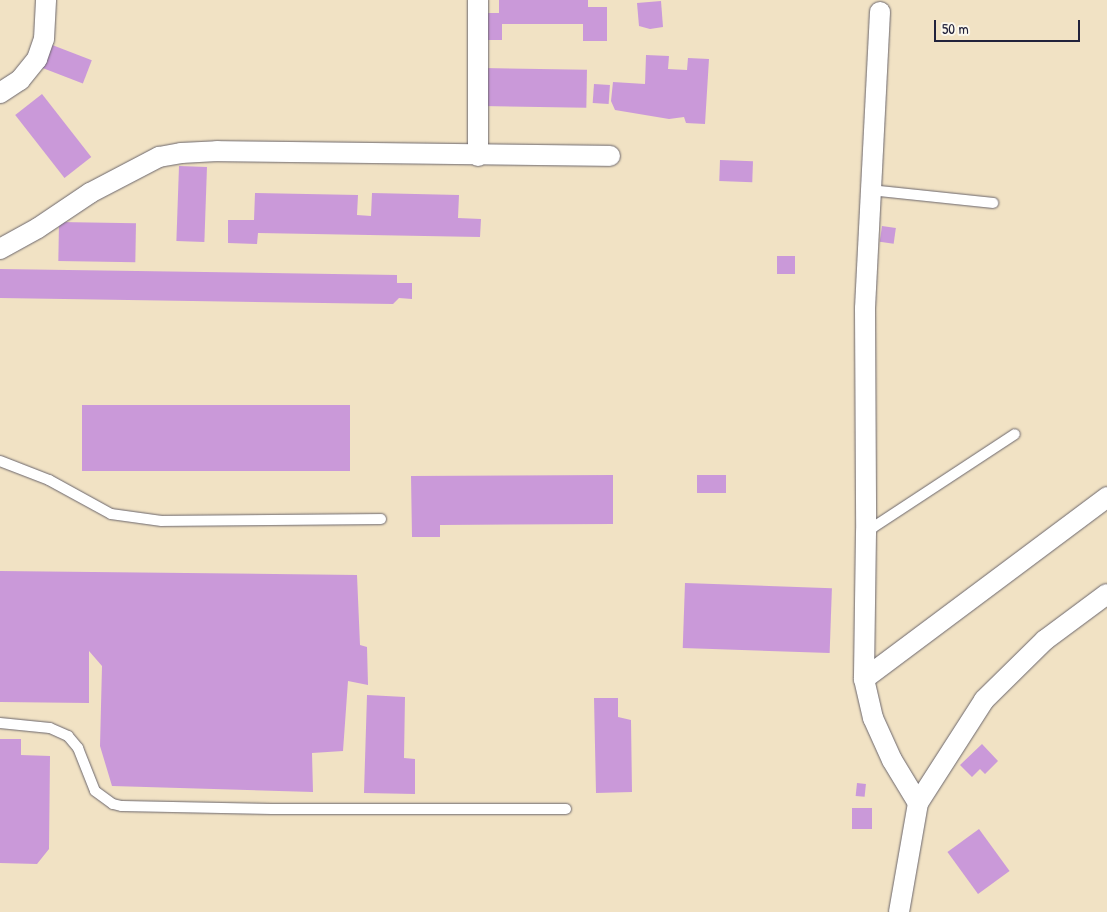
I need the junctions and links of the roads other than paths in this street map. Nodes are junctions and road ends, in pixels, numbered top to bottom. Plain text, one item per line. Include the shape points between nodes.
1 (46, 0) edge
2 (478, 0) edge
3 (880, 12) dead end
4 (0, 93) edge
5 (478, 156) junction
6 (610, 156) dead end
7 (870, 190) junction
8 (993, 203) dead end
9 (0, 249) edge
10 (1015, 434) dead end
11 (0, 461) edge
12 (1107, 496) edge
13 (381, 519) dead end
14 (866, 532) junction
15 (1107, 594) edge
16 (864, 679) junction
17 (0, 723) edge
18 (918, 803) junction
19 (566, 809) dead end
20 (899, 912) edge

1 - 4 street via 44,39 37,60 20,80
2 - 5 street
3 - 7 street
5 - 6 street
5 - 9 street via 217,151 159,157 90,192 38,228
7 - 8 lane
7 - 14 street via 865,309
10 - 14 lane
11 - 13 lane via 49,480 111,514 162,520
12 - 16 street
14 - 16 street
15 - 18 street via 1045,640 984,700
16 - 18 street via 873,718 892,760
17 - 19 lane via 50,728 68,736 78,748 95,791 113,804 122,806
18 - 20 street

